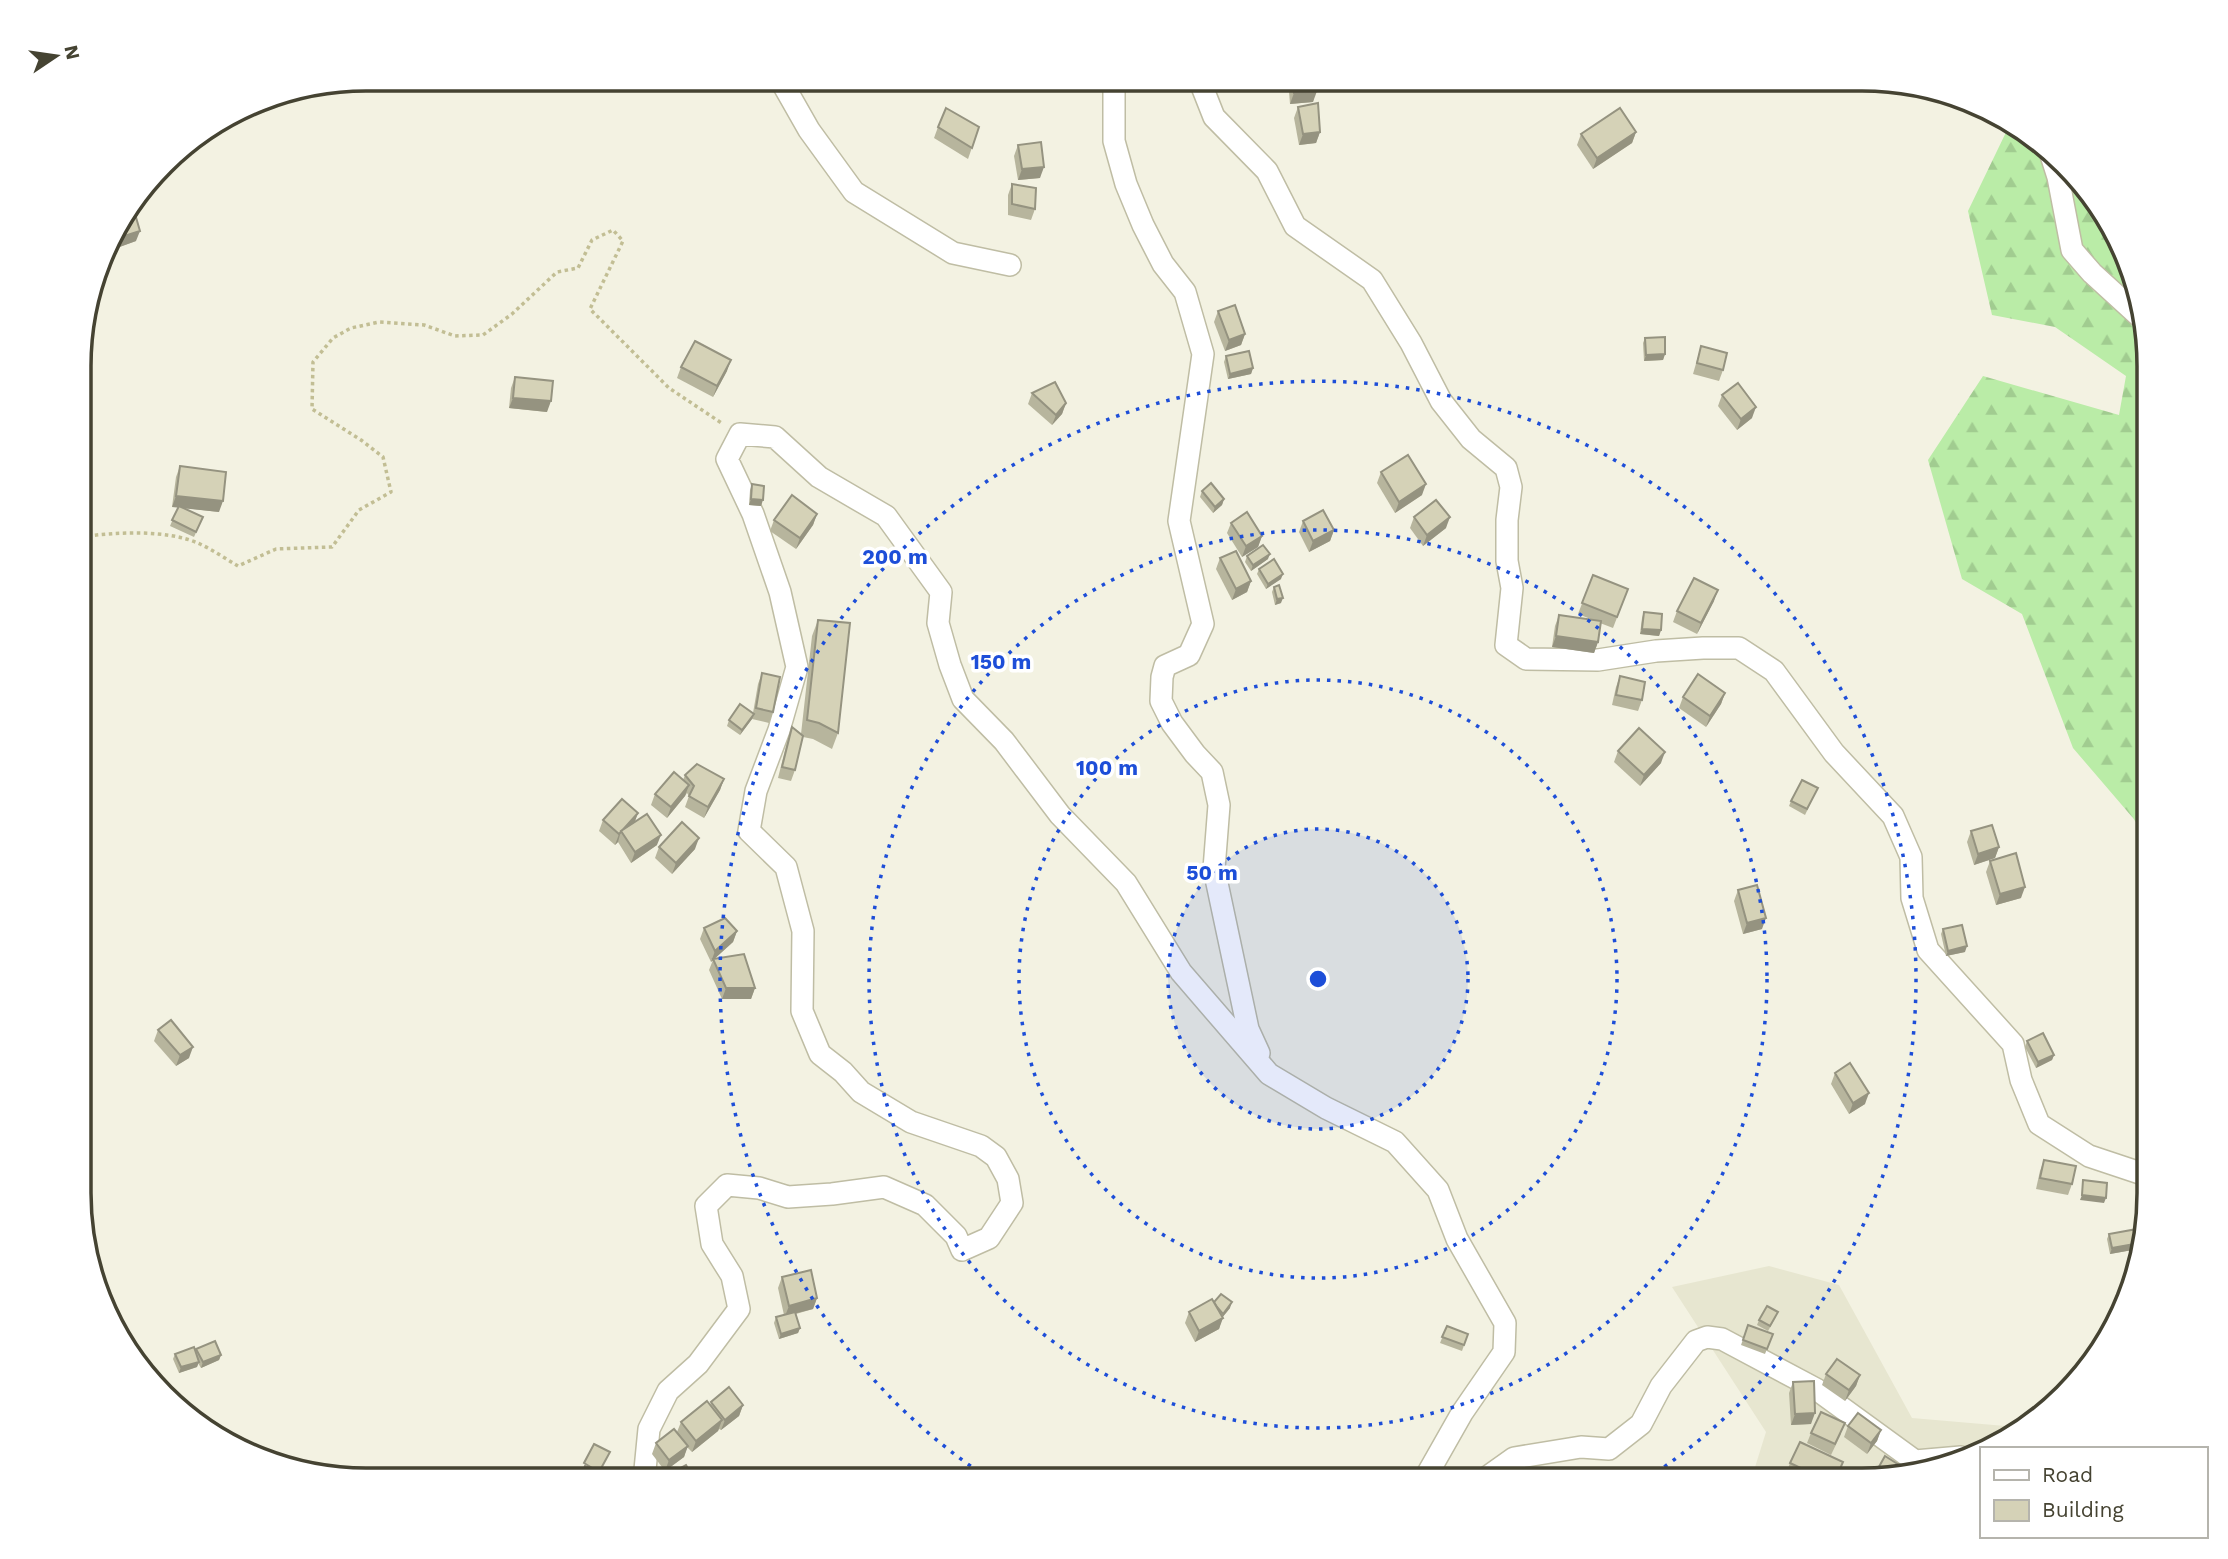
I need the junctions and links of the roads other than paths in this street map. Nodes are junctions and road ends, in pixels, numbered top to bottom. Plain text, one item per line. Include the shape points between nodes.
1 (787, 91) edge
2 (1114, 91) edge
3 (1204, 91) edge
4 (2057, 173) edge
5 (1010, 265) dead end
6 (2131, 309) edge
7 (1269, 1074) junction
8 (2137, 1172) edge
9 (1514, 1458) junction
10 (1930, 1460) edge
11 (645, 1468) edge
12 (1431, 1468) edge
13 (1500, 1468) edge
14 (1510, 1468) edge

1 - 5 street via 808,130 854,192 953,253
2 - 7 street via 1114,142 1126,184 1163,264 1185,292 1203,354 1179,521 1203,624 1189,655 1165,666 1161,701 1172,723 1212,772 1219,805 1214,869 1248,1029
3 - 8 street via 1214,117 1267,171 1295,226 1372,279 1441,401 1471,439 1506,468 1511,488 1507,561 1512,589 1507,645 1526,659 1598,660 1656,651 1739,648 1774,671 1834,753 1893,816 1911,857 1912,898 1928,950 2013,1044 2021,1080 2039,1124 2089,1157
4 - 6 street via 2072,250
7 - 11 street via 1181,972 1126,883 1060,815 1004,741 963,699 938,623 940,592 886,516 819,477 775,437 740,434 727,459 753,514 780,592 797,667 756,790 749,831 786,867 803,931 802,1011 821,1054 861,1093 911,1122 981,1146 996,1157 1008,1179 1012,1203 989,1238 962,1250 956,1236 925,1205 884,1187 788,1197 727,1185 706,1206 712,1244 732,1276 739,1309 698,1364 668,1391 649,1429
7 - 12 street via 1395,1142 1438,1190 1457,1239 1505,1323 1504,1352
9 - 10 street via 1581,1447 1609,1449 1641,1424 1661,1386 1696,1341 1707,1337 1722,1339 1816,1390 1915,1461
9 - 13 street
9 - 14 street

